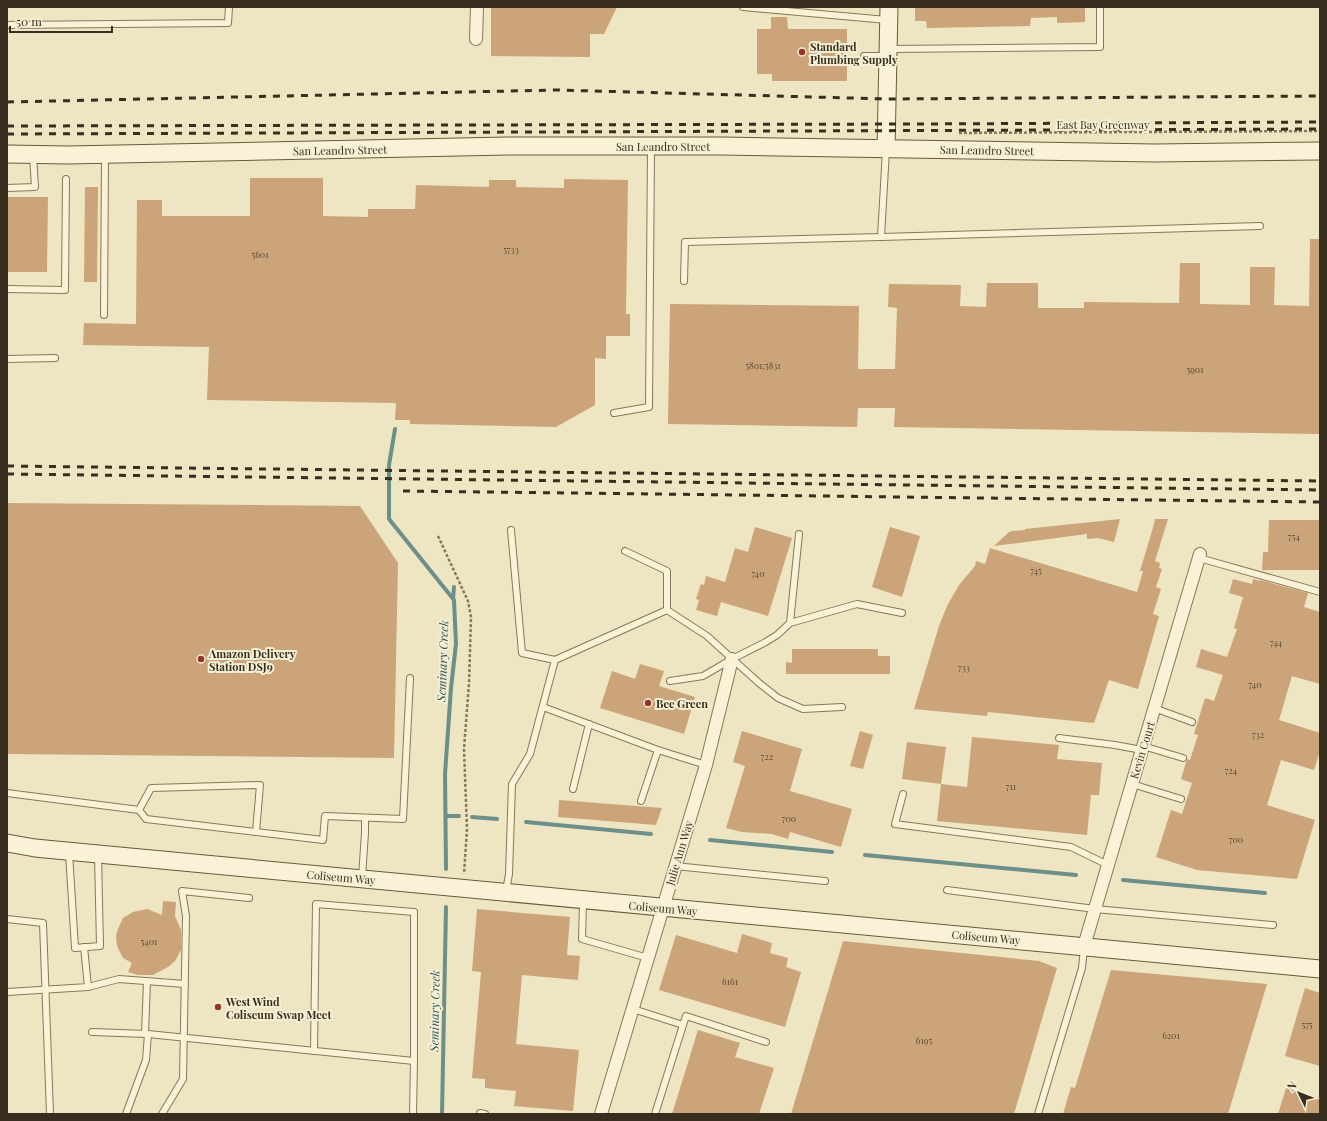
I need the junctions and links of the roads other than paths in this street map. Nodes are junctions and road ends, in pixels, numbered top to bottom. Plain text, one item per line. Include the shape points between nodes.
1 (229, 7) edge
2 (477, 7) edge
3 (744, 7) edge
4 (1100, 7) edge
5 (889, 13) edge
6 (7, 25) edge
7 (476, 39) dead end
8 (888, 52) junction
9 (864, 56) dead end
10 (651, 146) junction
11 (886, 149) junction
12 (1320, 151) edge
13 (7, 154) edge
14 (105, 154) junction
15 (33, 155) junction
16 (66, 179) dead end
17 (7, 188) edge
18 (1260, 226) dead end
19 (881, 237) junction
20 (684, 281) dead end
21 (7, 288) edge
22 (104, 315) dead end
23 (55, 358) dead end
24 (7, 359) edge
25 (614, 413) dead end
26 (511, 530) dead end
27 (799, 534) dead end
28 (625, 552) dead end
29 (1200, 556) joint
30 (1320, 592) edge
31 (667, 610) junction
32 (902, 613) dead end
33 (790, 623) junction
34 (732, 659) junction
35 (555, 660) junction
36 (410, 678) dead end
37 (670, 681) dead end
38 (543, 707) junction
39 (842, 707) dead end
40 (1154, 708) junction
41 (1192, 722) dead end
42 (589, 724) junction
43 (1059, 738) dead end
44 (1143, 748) junction
45 (658, 750) junction
46 (1184, 758) dead end
47 (706, 765) junction
48 (1132, 784) junction
49 (573, 789) dead end
50 (7, 793) edge
51 (902, 794) dead end
52 (1180, 799) dead end
53 (641, 801) dead end
54 (139, 810) junction
55 (365, 818) junction
56 (256, 832) junction
57 (7, 844) edge
58 (69, 851) junction
59 (98, 854) junction
60 (1108, 865) junction
61 (675, 866) junction
62 (362, 879) junction
63 (826, 881) dead end
64 (947, 890) dead end
65 (506, 893) junction
66 (249, 898) dead end
67 (583, 900) junction
68 (663, 908) junction
69 (1095, 908) junction
70 (7, 919) edge
71 (1273, 925) dead end
72 (1084, 946) junction
73 (84, 947) junction
74 (648, 958) junction
75 (1320, 969) edge
76 (147, 981) junction
77 (185, 984) junction
78 (88, 986) junction
79 (46, 989) junction
80 (7, 992) edge
81 (632, 1009) junction
82 (683, 1025) junction
83 (92, 1032) dead end
84 (146, 1034) junction
85 (184, 1038) junction
86 (766, 1042) dead end
87 (314, 1051) junction
88 (414, 1061) junction
89 (50, 1114) edge
90 (126, 1114) edge
91 (162, 1114) edge
92 (413, 1114) edge
93 (601, 1114) edge
94 (655, 1114) edge
95 (1038, 1114) edge

1 - 6 lane via 228,23
2 - 7 street
3 - 5 lane
4 - 8 lane via 1100,47
5 - 8 street
8 - 9 lane
8 - 11 street
10 - 11 street, San Leandro Street
10 - 14 street, San Leandro Street
10 - 25 lane via 649,407
11 - 12 street, San Leandro Street via 1156,153
11 - 19 lane
13 - 15 street, San Leandro Street
14 - 15 street, San Leandro Street
14 - 22 lane
15 - 17 lane via 35,187
16 - 21 lane via 65,290
18 - 19 lane
19 - 20 lane via 685,242
23 - 24 lane
26 - 35 lane via 522,653
27 - 33 lane
28 - 31 lane via 667,571
29 - 30 lane
29 - 40 street, Kevin Court
31 - 34 lane via 707,636
31 - 35 lane
32 - 33 lane via 858,604
33 - 34 lane via 777,635
34 - 37 lane via 703,676
34 - 39 lane via 778,698 803,709
34 - 47 street, Julie Ann Way
35 - 38 lane
36 - 55 lane via 403,819
38 - 42 lane
38 - 65 lane via 530,754 512,784
40 - 41 lane
40 - 44 street, Kevin Court
42 - 45 lane
42 - 49 lane
43 - 44 lane
44 - 46 lane
44 - 48 street, Kevin Court
45 - 47 lane
45 - 53 lane
47 - 61 street, Julie Ann Way
48 - 52 lane
48 - 60 street, Kevin Court
50 - 54 lane
51 - 60 lane via 895,824 1071,848
54 - 56 lane via 146,819
54 - 56 lane via 151,788 260,785
55 - 56 lane via 325,816 323,840
55 - 62 lane
57 - 58 street, Coliseum Way
58 - 59 street, Coliseum Way
58 - 73 lane via 75,948
59 - 62 street, Coliseum Way
59 - 73 lane via 100,946
60 - 69 street, Kevin Court
61 - 63 lane
61 - 68 street, Julie Ann Way
62 - 65 street, Coliseum Way
64 - 69 lane
65 - 67 street, Coliseum Way
66 - 77 lane via 182,891 186,916
67 - 68 street, Coliseum Way
67 - 74 lane via 582,939
68 - 72 street, Coliseum Way
68 - 74 street, Julie Ann Way
69 - 71 lane
69 - 72 street, Kevin Court
70 - 79 lane via 43,923
72 - 75 street, Coliseum Way
72 - 95 lane via 1082,968
73 - 78 lane
74 - 81 street, Julie Ann Way
76 - 77 lane
76 - 78 lane via 119,979
76 - 84 lane
77 - 85 lane
78 - 79 lane
79 - 80 lane
79 - 89 lane
81 - 82 lane
81 - 93 street, Julie Ann Way
82 - 86 lane via 686,1016
82 - 94 lane
83 - 84 lane
84 - 85 lane
84 - 90 lane via 146,1060
85 - 87 lane
85 - 91 lane via 183,1079
87 - 88 lane
87 - 88 lane via 316,904 407,911 414,912
88 - 92 lane

